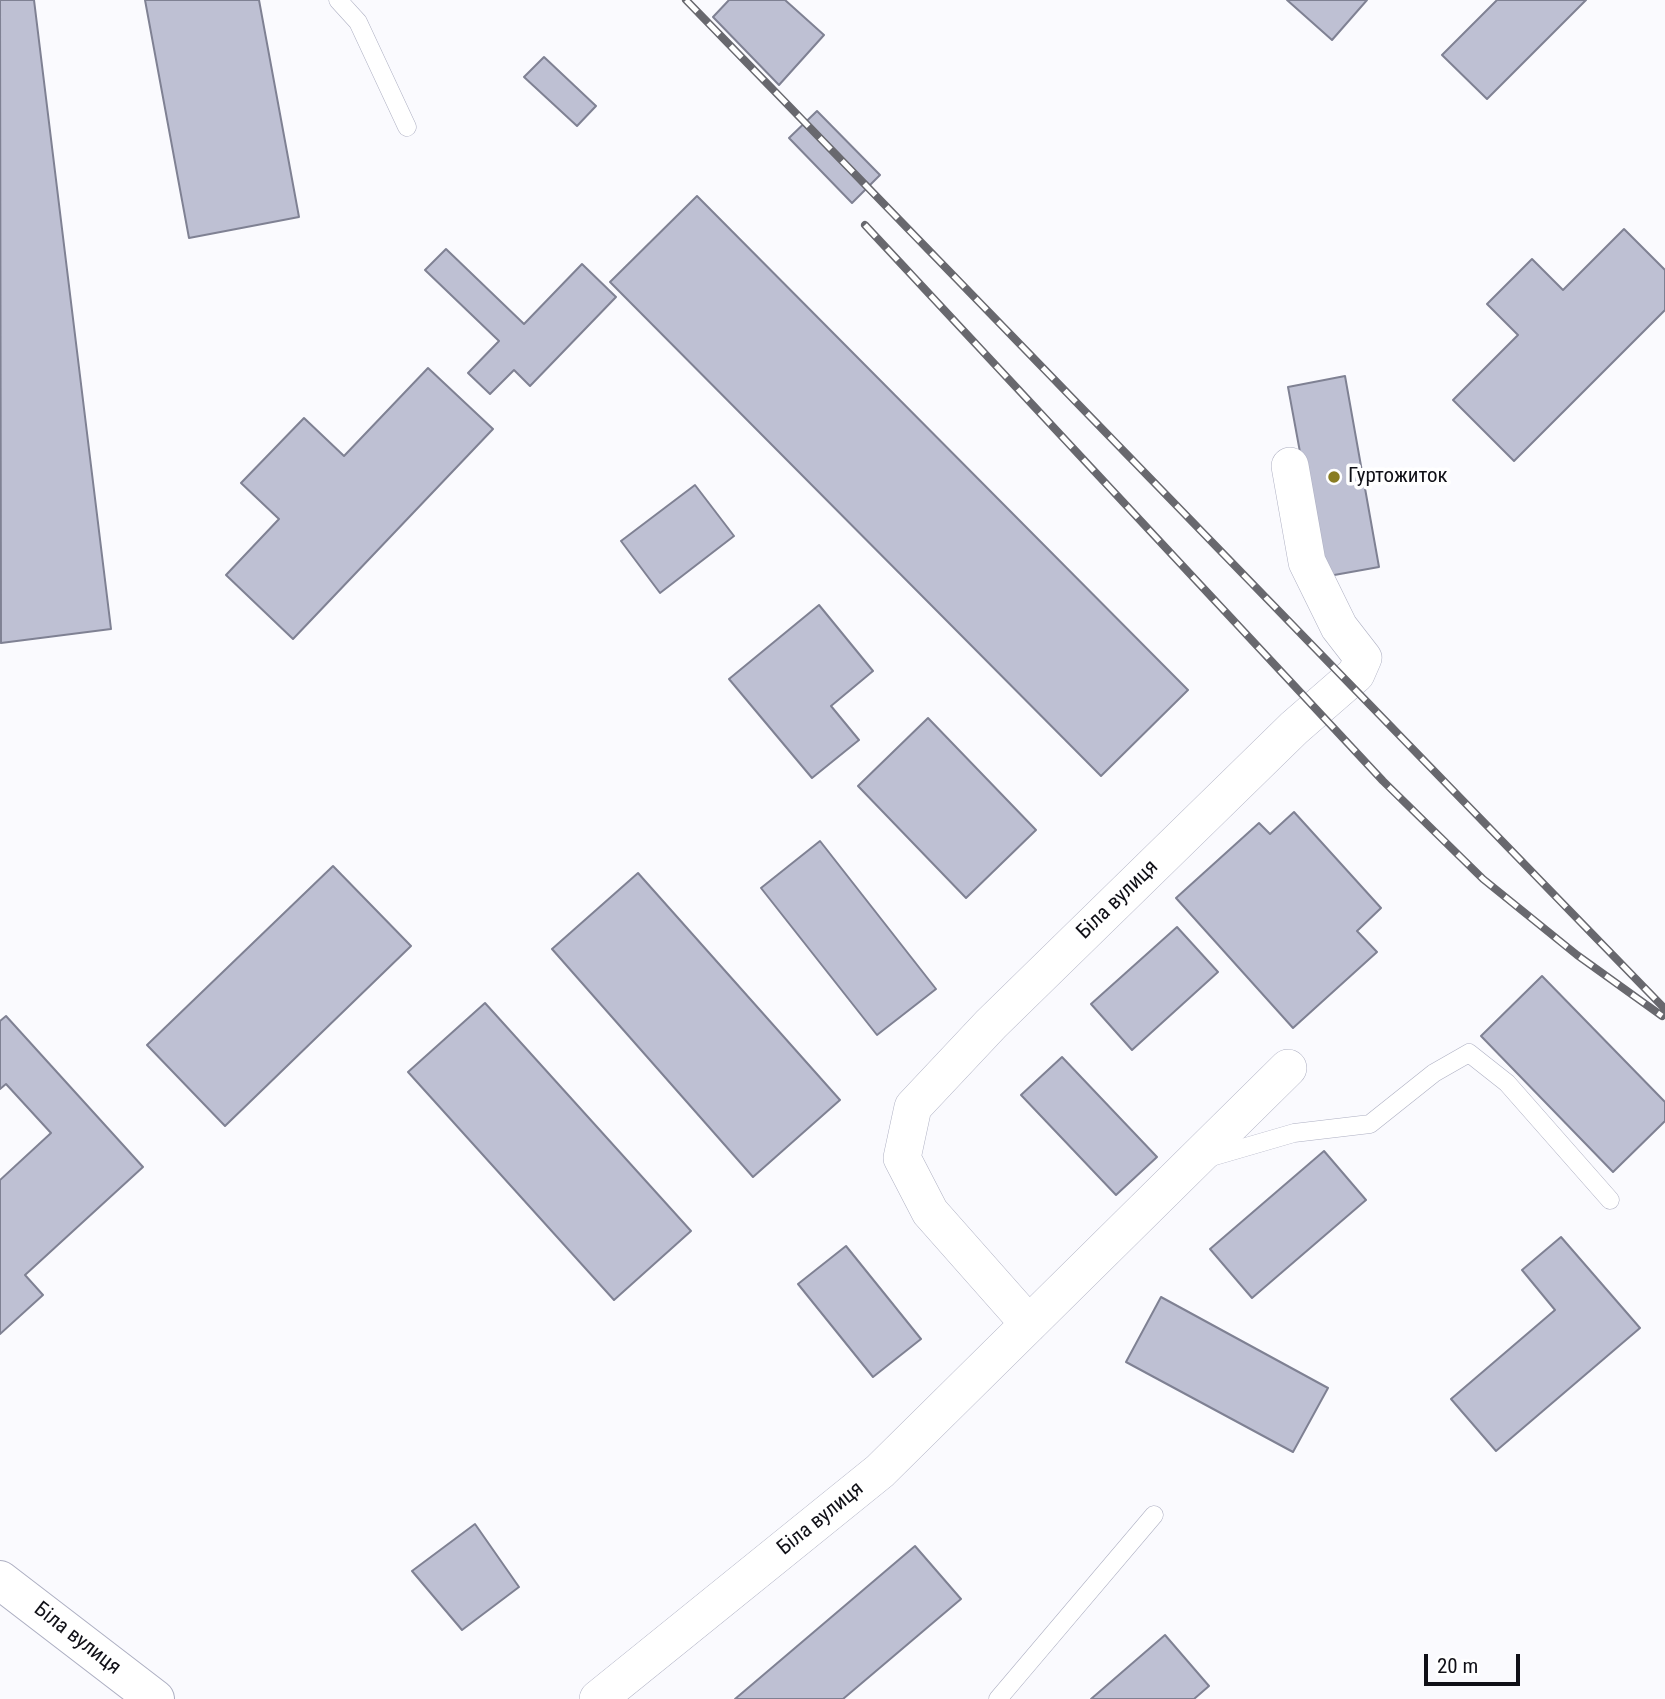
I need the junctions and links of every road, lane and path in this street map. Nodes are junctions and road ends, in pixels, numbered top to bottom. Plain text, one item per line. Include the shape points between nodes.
1 (338, 0) edge
2 (407, 127) dead end
3 (1290, 466) dead end
4 (1287, 1068) dead end
5 (1191, 1163) junction
6 (1610, 1200) dead end
7 (1029, 1324) junction
8 (1154, 1515) dead end
9 (0, 1580) edge
10 (155, 1699) edge
11 (598, 1699) edge
12 (998, 1699) edge

1 - 2 lane via 358,22
3 - 7 street, Біла вулиця via 1307,562 1339,627 1363,658 1356,674 1294,728 1001,1014 913,1107 902,1158 930,1212
4 - 5 street, Біла вулиця
5 - 6 lane via 1294,1133 1370,1124 1434,1073 1469,1053 1507,1083
5 - 7 street, Біла вулиця
7 - 11 street, Біла вулиця via 880,1471
8 - 12 lane
9 - 10 street, Біла вулиця

